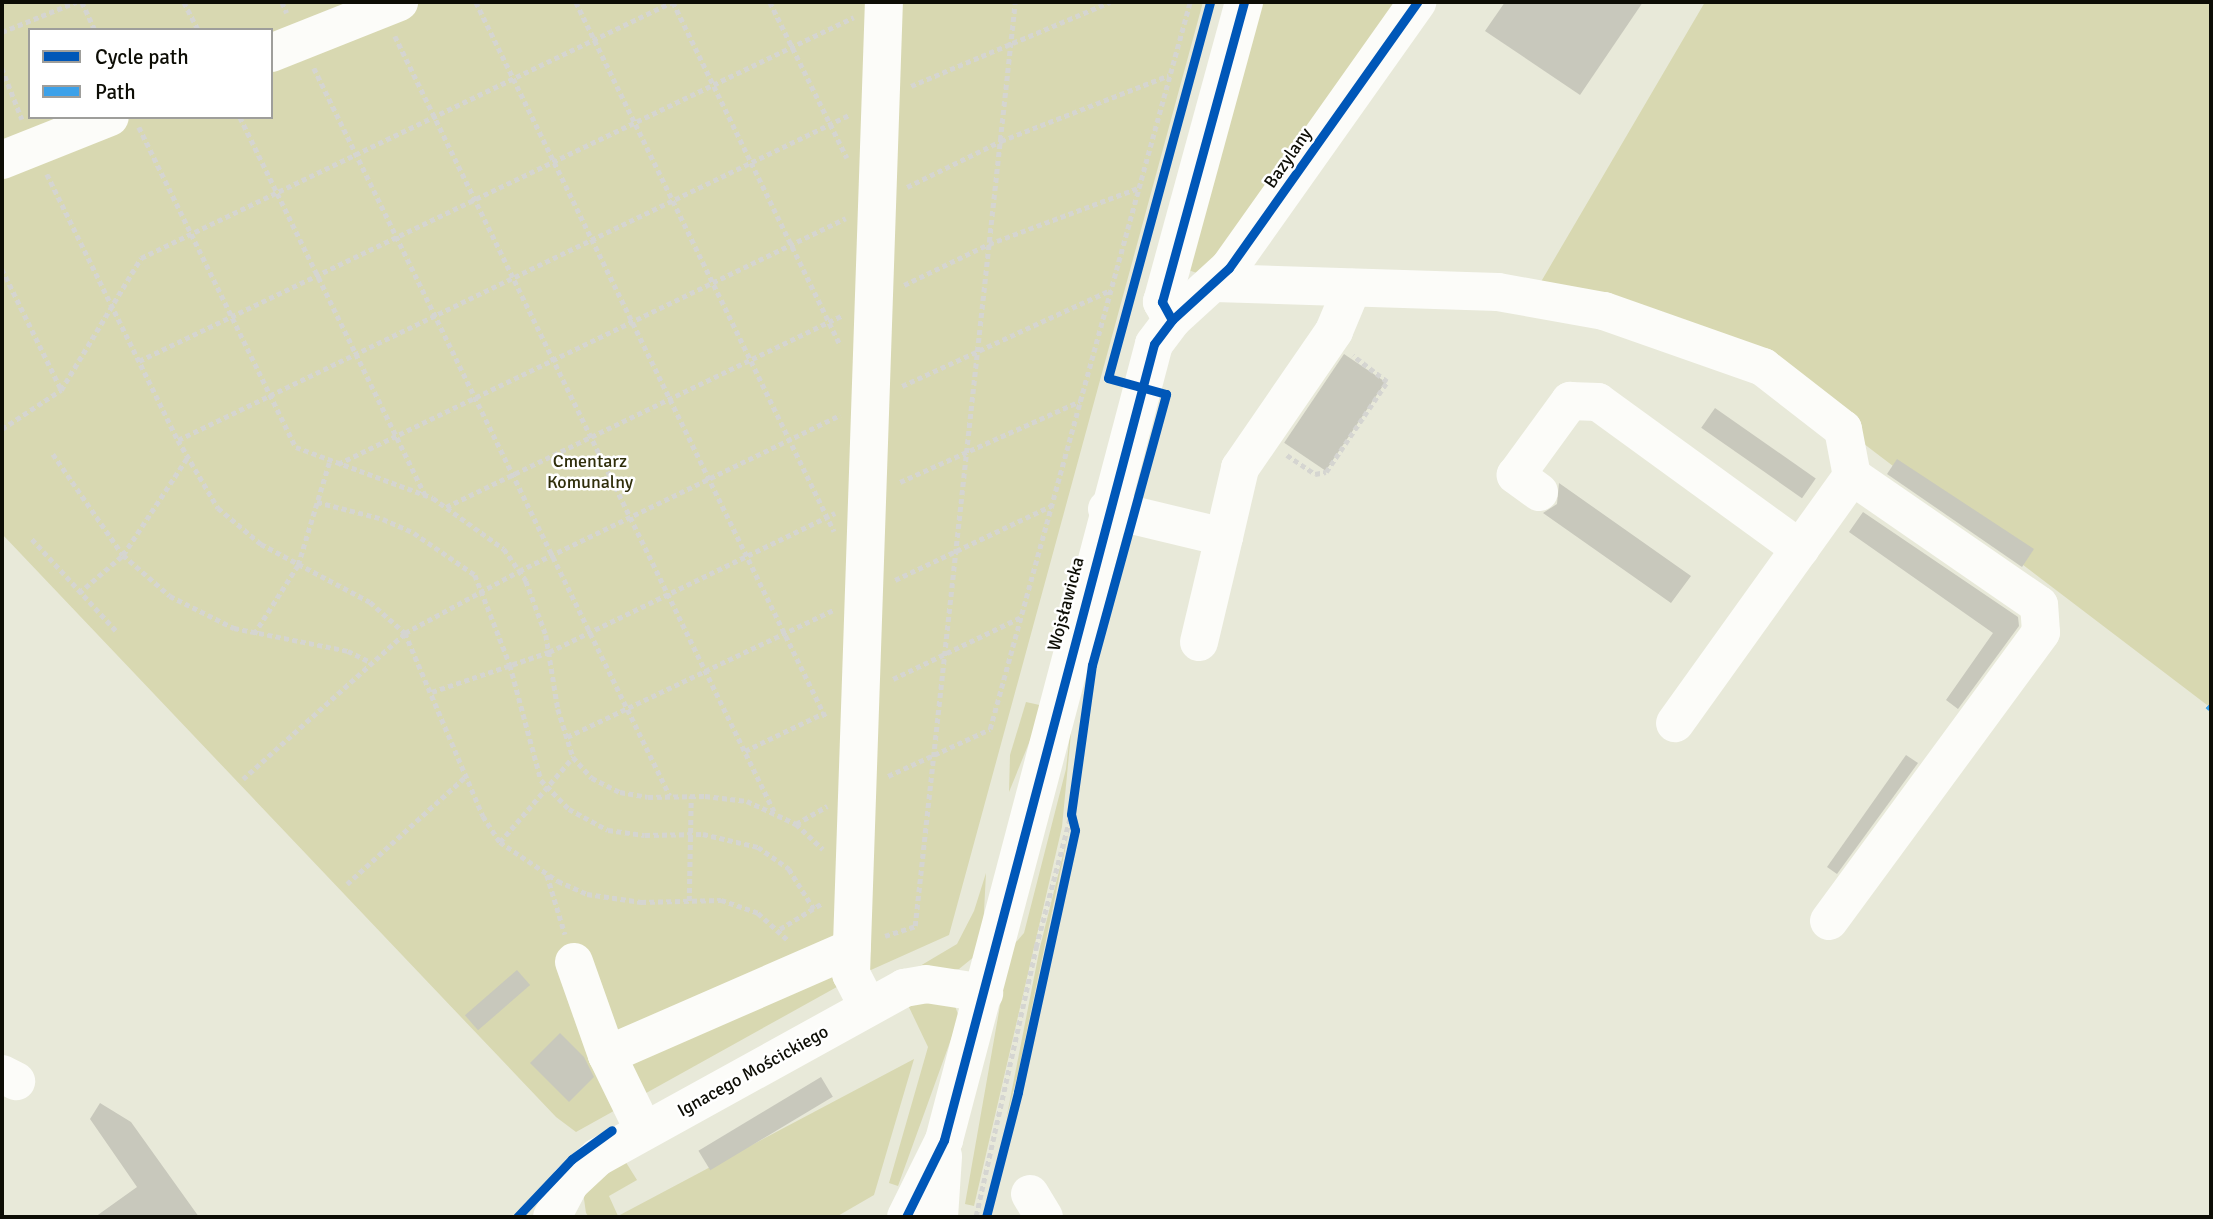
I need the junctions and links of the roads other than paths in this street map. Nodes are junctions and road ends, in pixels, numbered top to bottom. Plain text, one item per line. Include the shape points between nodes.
1 (343, 2) edge
2 (884, 2) edge
3 (1244, 2) edge
4 (1417, 2) edge
5 (390, 5) edge
6 (281, 41) edge
7 (102, 119) edge
8 (23, 138) edge
9 (1215, 283) junction
10 (1352, 288) junction
11 (1172, 320) junction
12 (1853, 476) junction
13 (1539, 492) dead end
14 (1107, 509) junction
15 (1224, 537) junction
16 (1800, 548) junction
17 (1199, 642) dead end
18 (1675, 723) dead end
19 (1829, 921) dead end
20 (852, 948) junction
21 (574, 962) road end
22 (984, 993) junction
23 (868, 1007) junction
24 (607, 1055) junction
25 (644, 1131) junction
26 (944, 1140) junction
27 (552, 1217) edge
28 (906, 1217) edge
29 (939, 1217) edge

1 - 6 street
2 - 20 street
3 - 11 street via 1162,302
4 - 9 street, Bazylany
5 - 6 street
7 - 8 street
9 - 10 street
9 - 11 street, Bazylany
10 - 12 street via 1539,296 1604,311 1763,366 1843,429
10 - 15 street via 1334,331 1240,468
11 - 14 street, Wojsławicka via 1154,344
12 - 16 street
12 - 19 street via 2039,605 2041,632
13 - 16 street via 1516,475 1570,401 1598,402
14 - 15 street
14 - 22 street, Wojsławicka
15 - 17 street
16 - 18 street
20 - 23 street via 851,974
20 - 24 street
21 - 24 street
22 - 23 street, Ignacego Mościckiego via 914,985
22 - 26 street, Wojsławicka
23 - 25 street, Ignacego Mościckiego
24 - 25 street
25 - 27 street, Ignacego Mościckiego via 588,1163 556,1203
26 - 28 street, Wojsławicka
26 - 29 street, Wojsławicka

